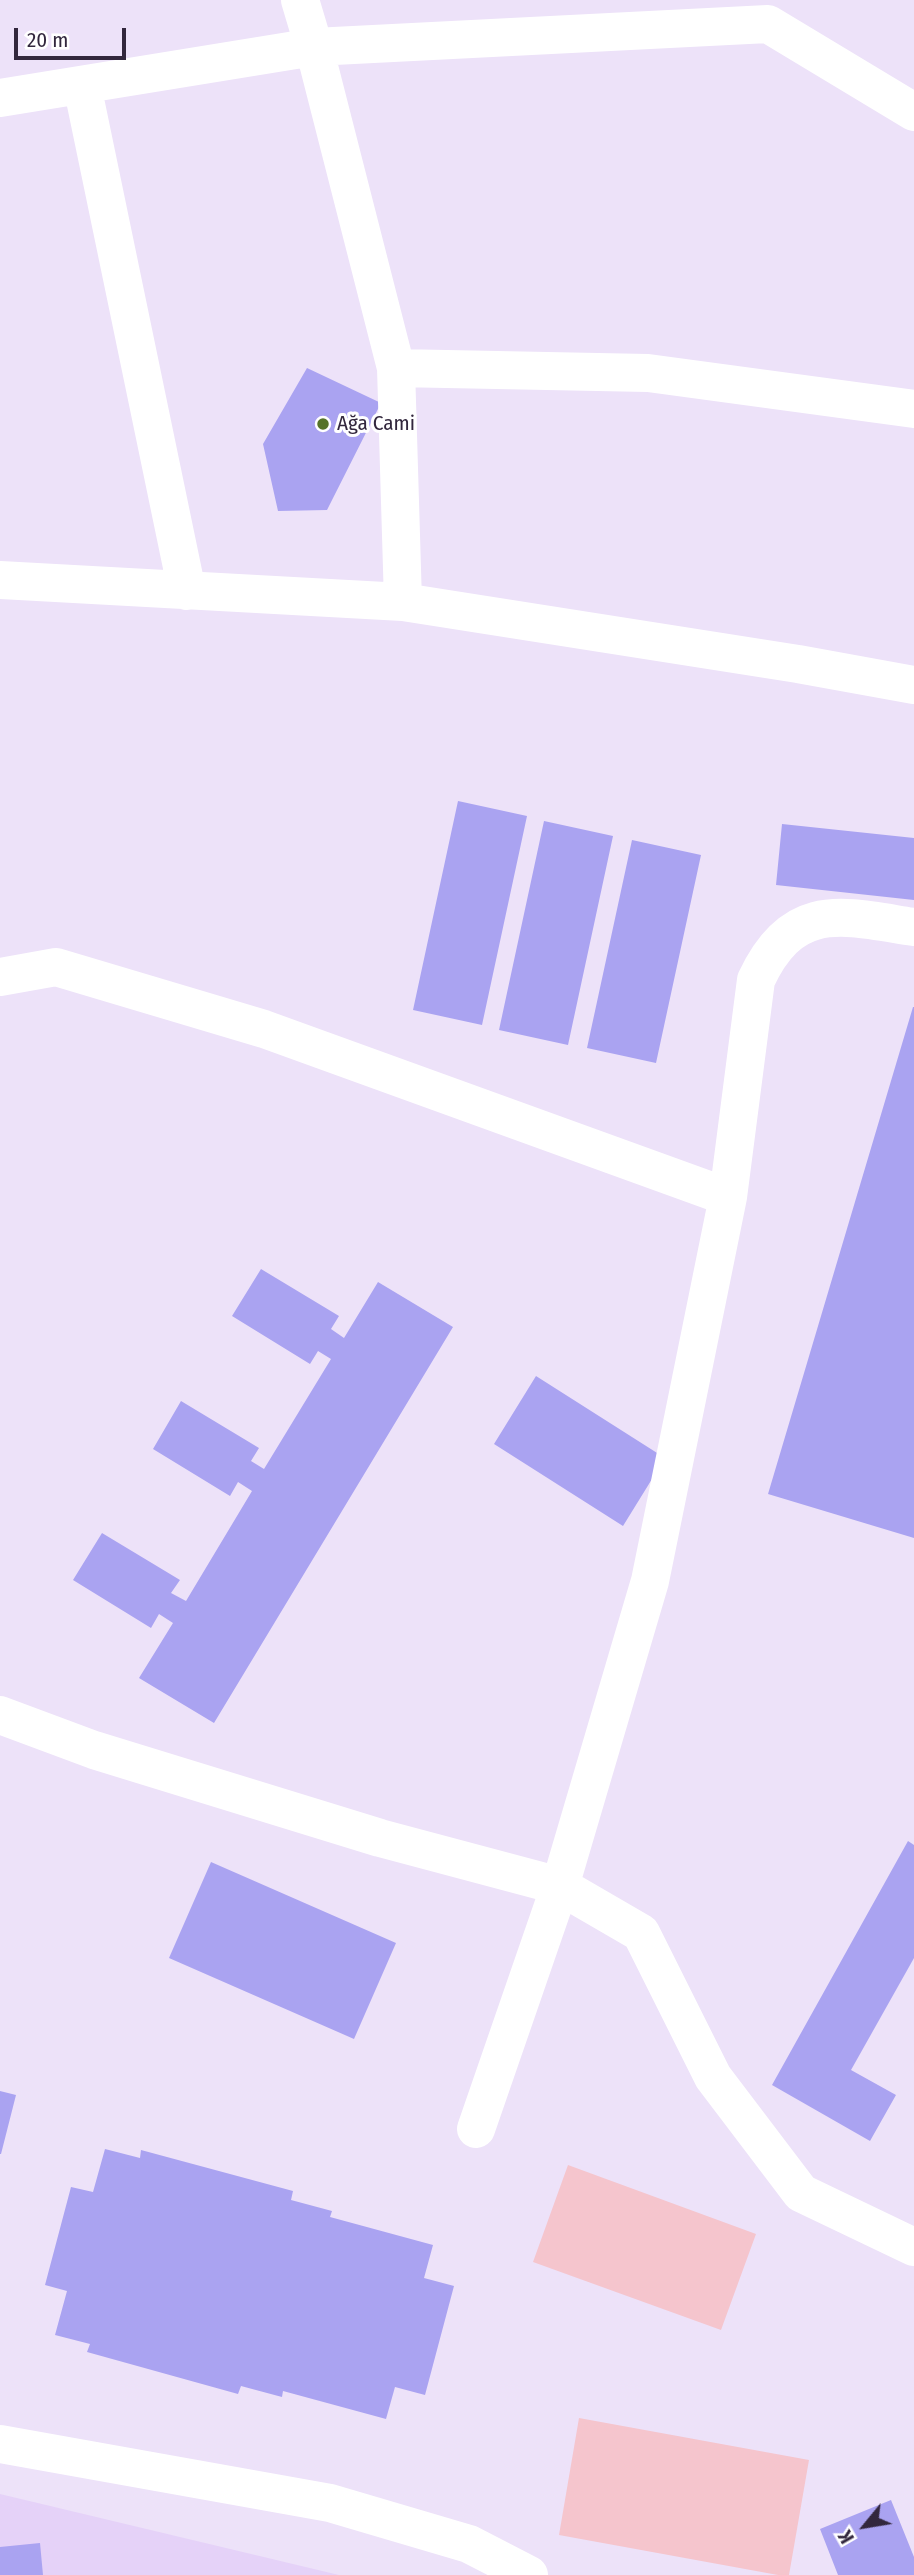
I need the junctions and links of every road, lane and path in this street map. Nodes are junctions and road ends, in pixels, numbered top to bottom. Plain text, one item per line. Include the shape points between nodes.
1 (300, 0) edge
2 (314, 47) junction
3 (82, 85) junction
4 (0, 98) edge
5 (914, 112) edge
6 (396, 369) junction
7 (914, 408) edge
8 (0, 580) edge
9 (187, 591) junction
10 (403, 602) junction
11 (914, 685) edge
12 (914, 927) edge
13 (0, 977) edge
14 (727, 1197) junction
15 (0, 1715) edge
16 (560, 1886) junction
17 (476, 2129) dead end
18 (914, 2247) edge
19 (0, 2444) edge
20 (529, 2575) edge

1 - 2 street
2 - 3 street
2 - 5 street via 768,24
2 - 6 street
3 - 4 street
3 - 9 street
6 - 7 street via 648,373
6 - 10 street
8 - 9 street
9 - 10 street
10 - 11 street
12 - 14 street via 842,916 822,919 803,926 774,949 756,980
13 - 14 street via 56,967 264,1029
14 - 16 street via 650,1581
15 - 16 street via 94,1751 380,1838
16 - 17 street
16 - 18 street via 641,1933 713,2077 801,2193
19 - 20 street via 331,2503 470,2544

